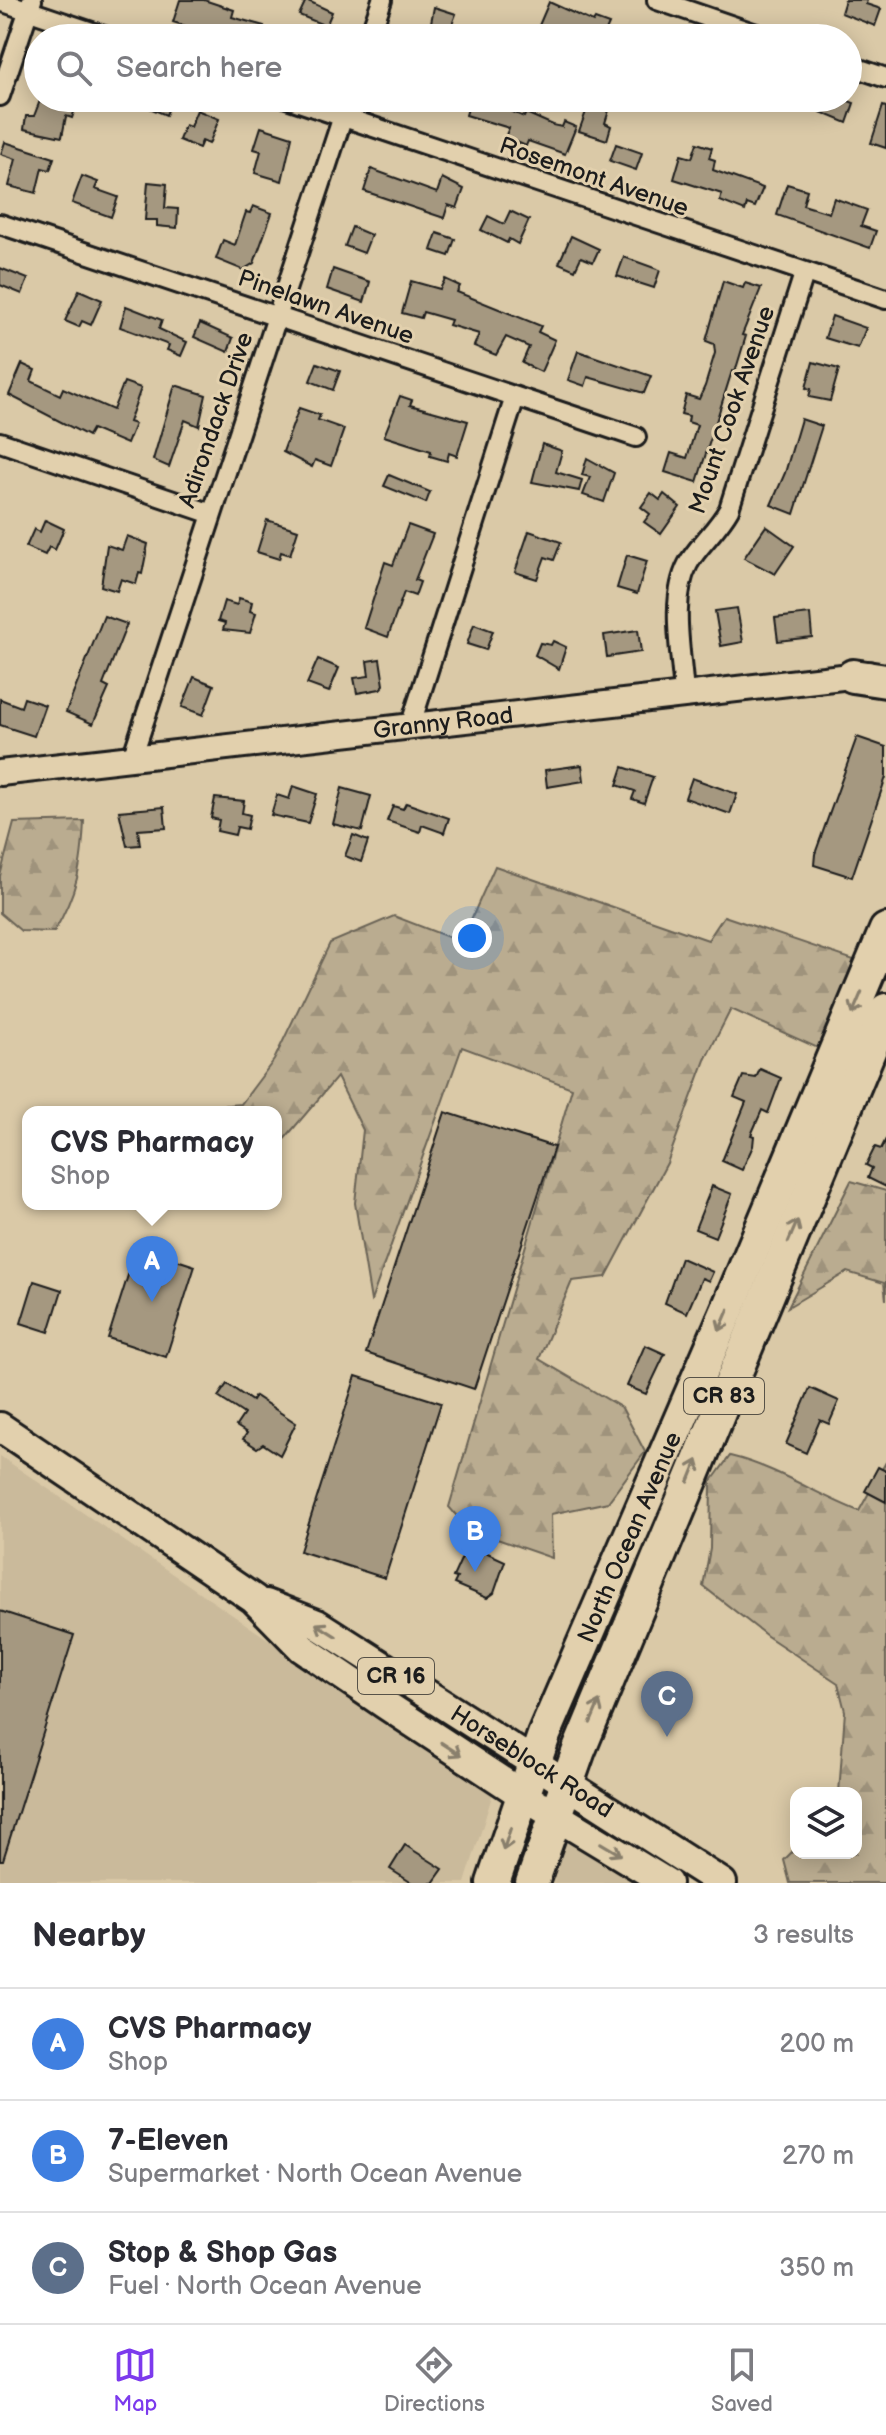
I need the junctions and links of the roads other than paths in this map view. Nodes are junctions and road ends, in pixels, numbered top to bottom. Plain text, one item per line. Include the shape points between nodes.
1 (382, 0) edge
2 (657, 0) edge
3 (0, 1) edge
4 (30, 5) edge
5 (76, 24) edge
6 (374, 24) edge
7 (727, 24) edge
8 (862, 70) edge
9 (886, 78) edge
10 (0, 96) edge
11 (328, 112) edge
12 (344, 112) edge
13 (342, 117) junction
14 (0, 224) edge
15 (804, 274) junction
16 (886, 299) edge
17 (276, 315) junction
18 (515, 397) junction
19 (636, 437) dead end
20 (0, 442) edge
21 (209, 513) junction
22 (886, 672) edge
23 (853, 676) junction
24 (886, 681) edge
25 (684, 695) junction
26 (410, 727) junction
27 (132, 758) junction
28 (0, 773) edge
29 (886, 930) edge
30 (886, 1010) edge
31 (0, 1427) edge
32 (254, 1599) junction
33 (533, 1764) junction
34 (566, 1784) junction
35 (522, 1795) junction
36 (554, 1815) junction
37 (493, 1883) edge
38 (532, 1883) edge
39 (667, 1883) edge
40 (722, 1883) edge

1 - 6 street
2 - 7 street
3 - 4 street
4 - 5 street
4 - 10 street
8 - 9 street
11 - 13 street, Rosemont Avenue
12 - 13 street, Adirondack Drive
13 - 15 street, Rosemont Avenue
13 - 17 street, Adirondack Drive
14 - 17 street, Pinelawn Avenue
15 - 16 street, Rosemont Avenue
15 - 25 street, Mount Cook Avenue via 729,509 688,564 682,586
17 - 18 street, Pinelawn Avenue
17 - 21 street, Adirondack Drive
18 - 19 street, Pinelawn Avenue
18 - 26 street
20 - 21 street
21 - 27 street, Adirondack Drive
22 - 23 street, Granny Road
23 - 24 highway
23 - 25 street, Granny Road
25 - 26 street, Granny Road
26 - 27 street, Granny Road
27 - 28 street, Granny Road
29 -> 33 highway, North Ocean Avenue / CR 83
34 -> 30 highway, North Ocean Avenue / CR 83
31 - 32 main road, Horseblock Road / CR 16
33 -> 32 main road, Horseblock Road / CR 16 via 317,1624
32 -> 35 main road, Horseblock Road / CR 16 via 302,1648
33 - 34 main road, Horseblock Road / CR 16
33 - 35 highway, North Ocean Avenue / CR 83
34 - 36 highway, North Ocean Avenue / CR 83
34 - 40 main road, Horseblock Road / CR 16
35 - 36 main road, Horseblock Road / CR 16
35 -> 37 highway, North Ocean Avenue / CR 83
36 - 38 highway, North Ocean Avenue / CR 83
36 -> 39 main road, Horseblock Road / CR 16

